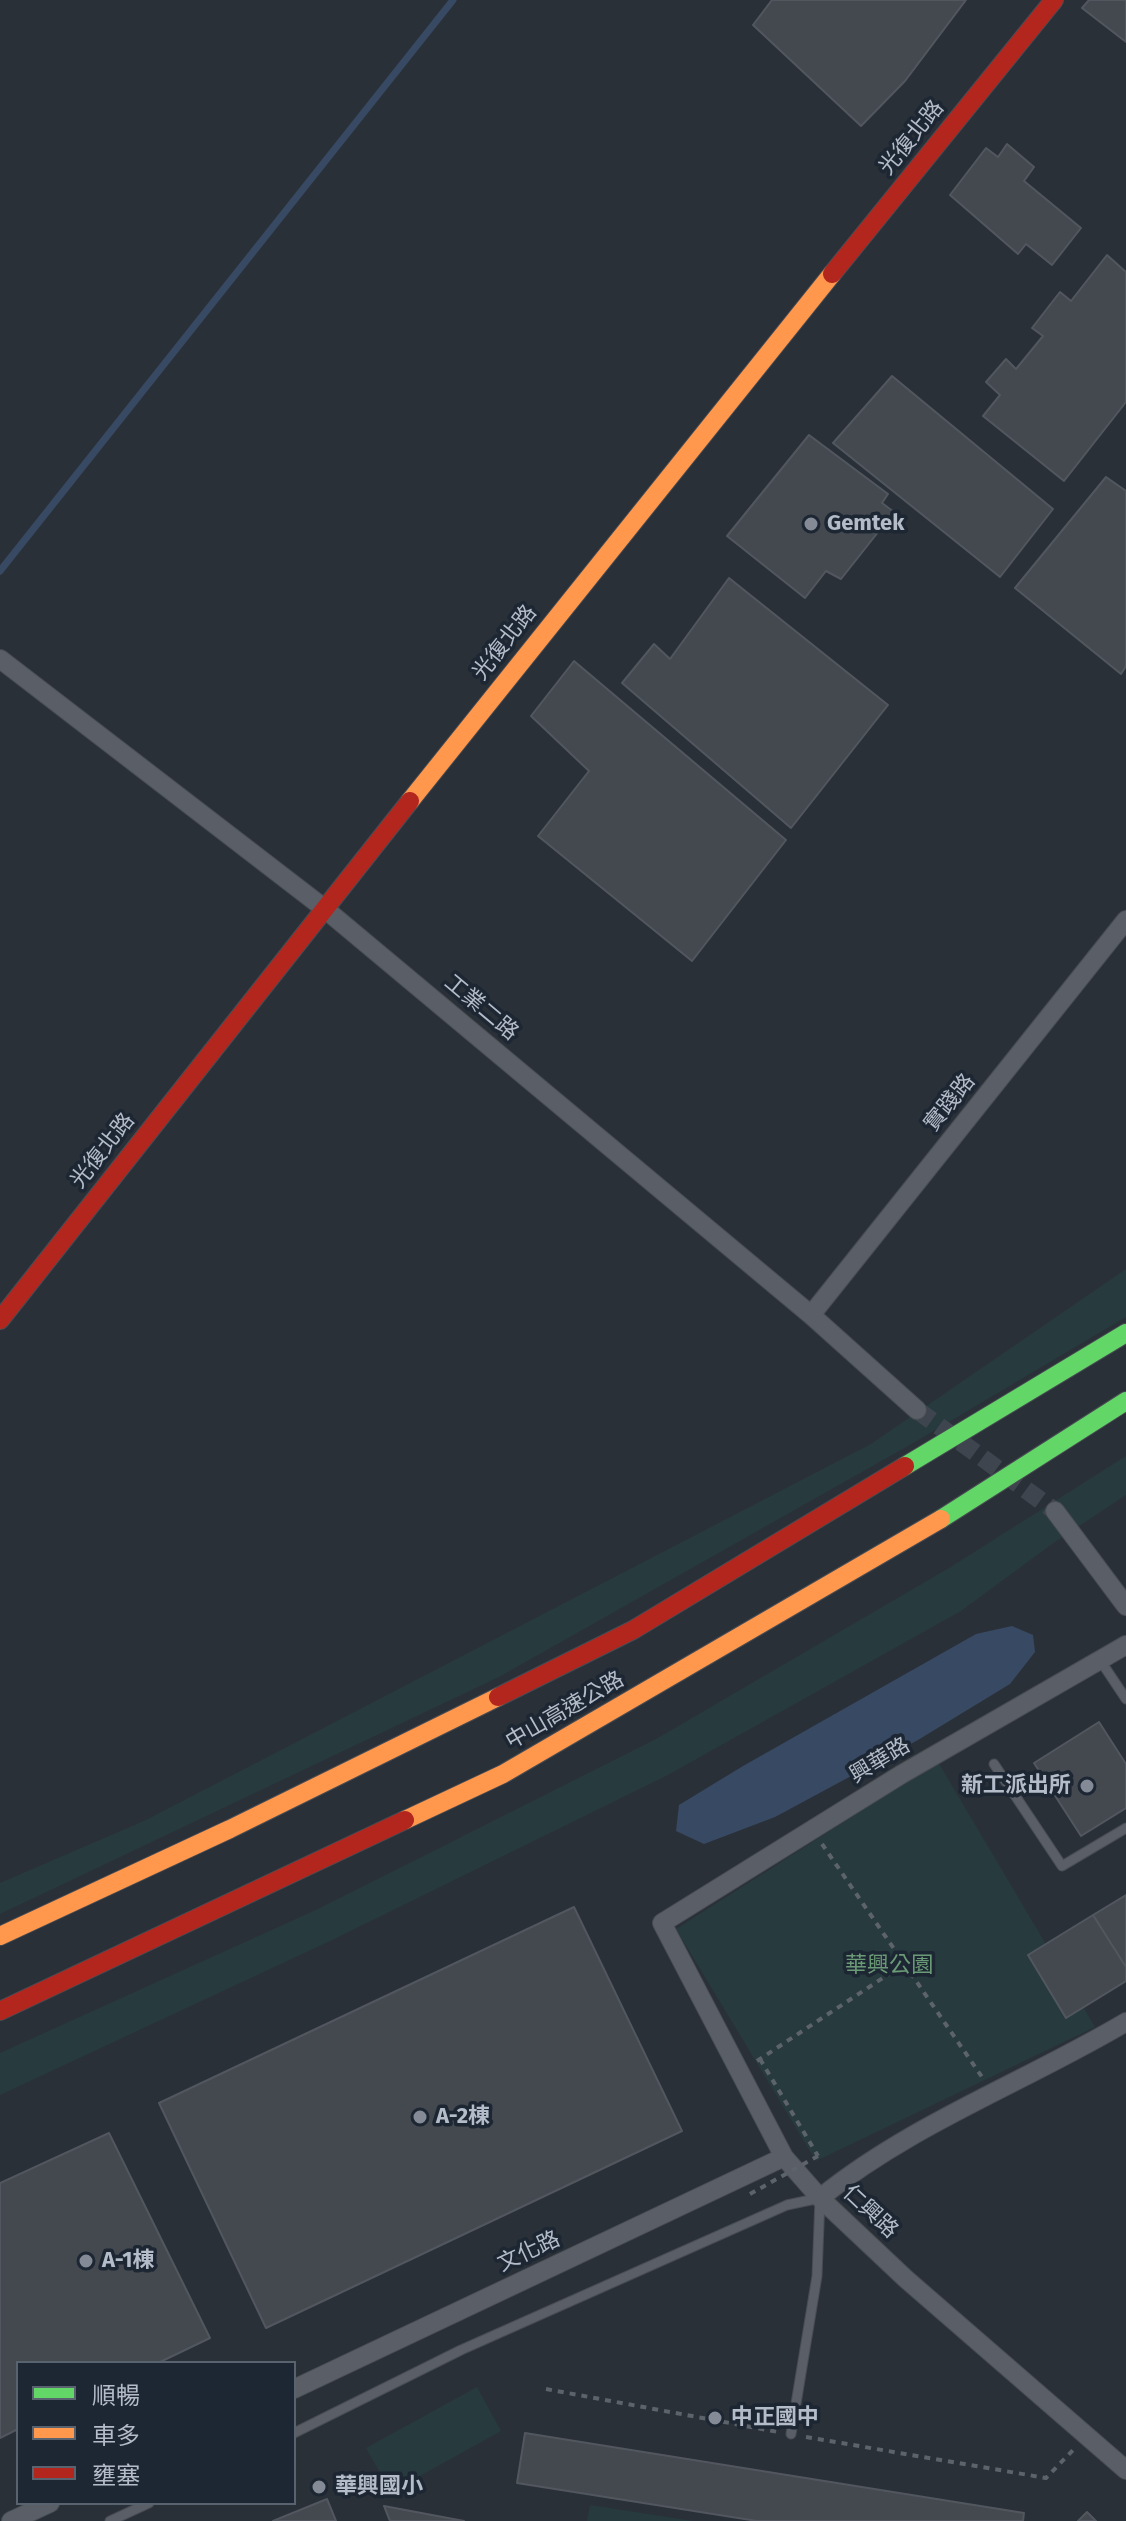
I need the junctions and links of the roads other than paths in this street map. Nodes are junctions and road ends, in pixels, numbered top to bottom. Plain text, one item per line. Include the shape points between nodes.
1 (1054, 0) edge
2 (0, 659) edge
3 (325, 909) junction
4 (1126, 920) edge
5 (811, 1315) junction
6 (0, 1320) edge
7 (1126, 1333) edge
8 (1126, 1401) edge
9 (917, 1410) tunnel mouth
10 (1055, 1511) tunnel mouth
11 (1126, 1606) edge
12 (1126, 1645) edge
13 (1100, 1660) junction
14 (1126, 1699) edge
15 (994, 1764) dead end
16 (1126, 1828) edge
17 (662, 1923) joint
18 (0, 1936) edge
19 (0, 2011) edge
20 (1126, 2022) edge
21 (784, 2157) junction
22 (820, 2198) junction
23 (296, 2388) edge
24 (296, 2432) edge
25 (791, 2434) road end
26 (1126, 2470) edge
27 (46, 2505) edge
28 (145, 2505) edge
29 (11, 2521) edge
30 (110, 2521) edge

1 - 3 main road, 光復北路
2 - 3 street, 工業二路
3 - 5 street, 工業二路
3 - 6 main road, 光復北路
4 - 5 street, 實踐路
5 - 9 street, 工業二路
7 - 18 main road, 中山高速公路 via 633,1630
8 - 19 main road, 中山高速公路 via 931,1526 503,1774
10 - 11 street
12 - 13 street, 興華路
13 - 14 lane
13 - 17 street, 興華路 via 902,1774
15 - 16 lane via 1062,1866
17 - 21 street, 仁興路
20 - 22 street via 907,2138 855,2169
21 - 22 street, 仁興路
21 - 23 street, 文化路
22 - 24 lane via 787,2205 476,2344
22 - 25 lane via 817,2276
22 - 26 street, 仁興路
27 - 29 street
28 - 30 lane

